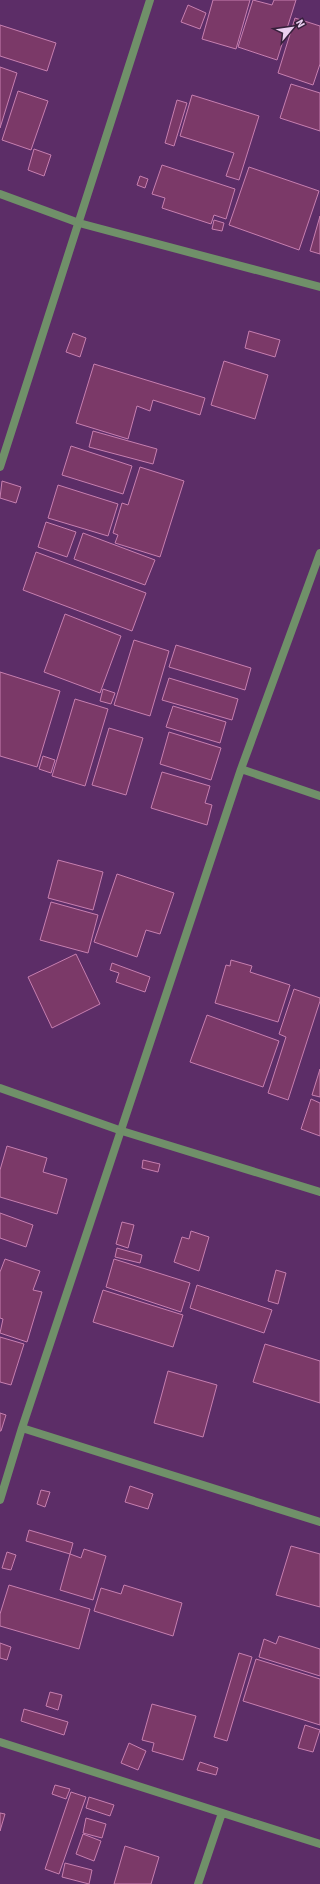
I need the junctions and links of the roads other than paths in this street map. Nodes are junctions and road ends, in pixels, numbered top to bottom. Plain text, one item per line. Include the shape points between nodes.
1 (150, 0) edge
2 (0, 194) edge
3 (79, 223) junction
4 (320, 287) edge
5 (0, 467) edge
6 (320, 553) edge
7 (241, 769) junction
8 (320, 796) edge
9 (0, 1088) edge
10 (122, 1130) junction
11 (320, 1192) edge
12 (22, 1428) junction
13 (0, 1500) edge
14 (320, 1522) edge
15 (0, 1742) edge
16 (222, 1813) junction
17 (320, 1844) edge
18 (198, 1884) edge

1 - 3 street
2 - 3 street
3 - 4 street
3 - 5 street
6 - 7 street
7 - 8 street
7 - 10 street
9 - 10 street
10 - 11 street
10 - 12 street
12 - 13 street
12 - 14 street
15 - 16 street
16 - 17 street
16 - 18 street

